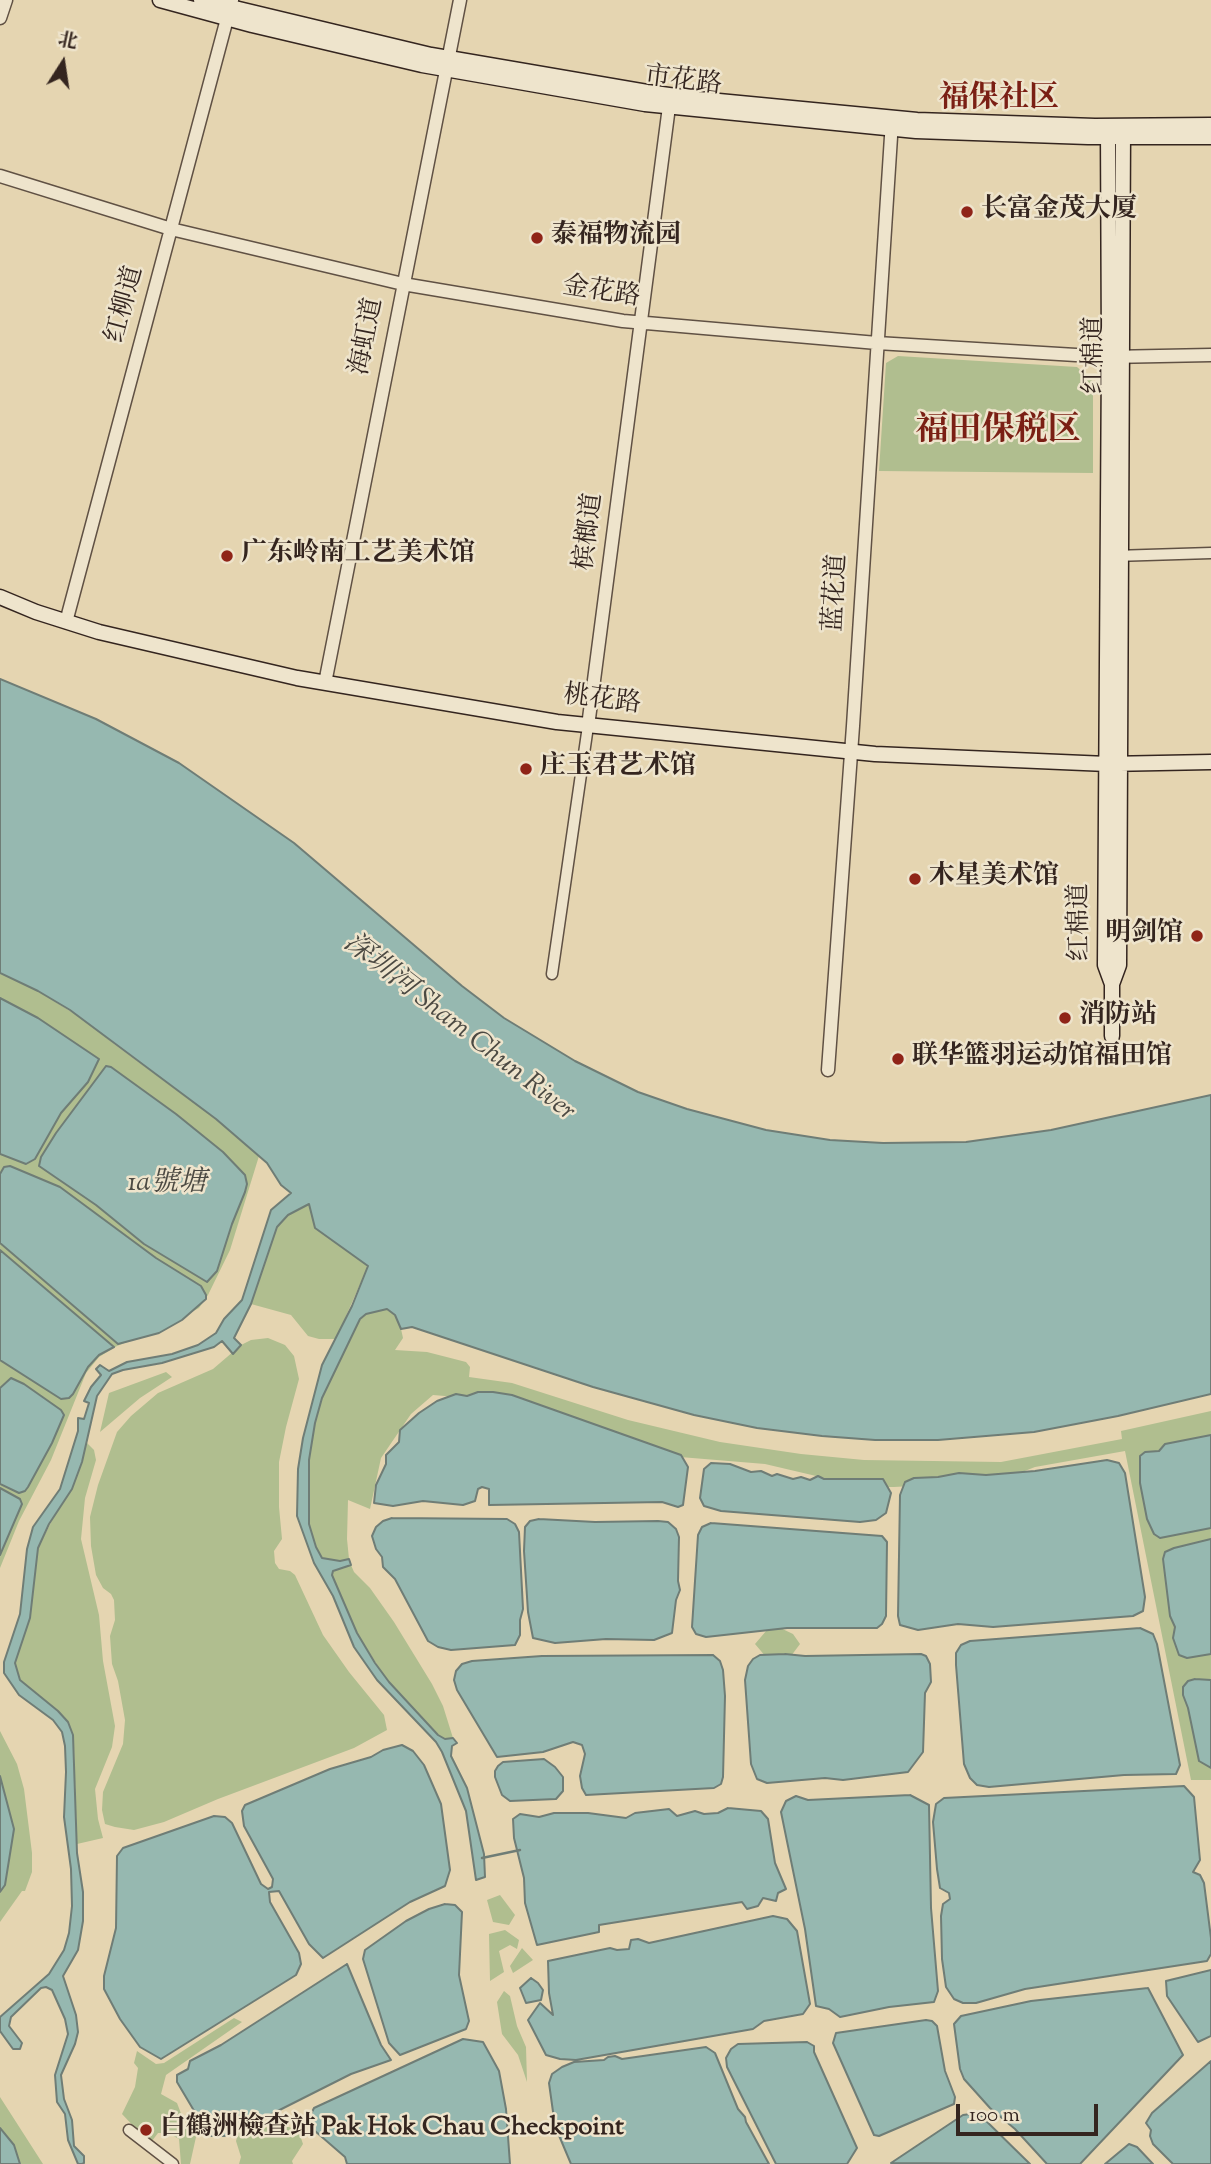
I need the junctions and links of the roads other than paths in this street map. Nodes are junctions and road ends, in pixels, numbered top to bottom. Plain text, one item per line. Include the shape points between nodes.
1 (6, 0) edge
2 (160, 0) edge
3 (201, 0) edge
4 (460, 0) edge
5 (230, 9) edge
6 (0, 18) edge
7 (447, 64) junction
8 (670, 101) junction
9 (891, 124) junction
10 (1211, 125) edge
11 (1116, 132) junction
12 (1211, 137) edge
13 (0, 176) edge
14 (171, 229) junction
15 (403, 284) junction
16 (641, 323) junction
17 (877, 343) junction
18 (1211, 355) edge
19 (1115, 358) junction
20 (1211, 553) edge
21 (1114, 556) junction
22 (0, 597) edge
23 (66, 622) junction
24 (325, 683) junction
25 (588, 726) junction
26 (851, 752) junction
27 (1211, 762) edge
28 (1114, 764) junction
29 (552, 974) dead end
30 (1112, 1037) dead end
31 (828, 1070) dead end
32 (129, 2130) dead end
33 (173, 2164) edge

1 - 6 street
2 - 5 main road, 市花路
3 - 5 main road, 市花路
4 - 7 street, 海虹道
5 - 7 main road, 市花路
5 - 14 street, 红柳道
7 - 8 main road, 市花路
7 - 15 street, 海虹道
8 - 9 main road, 市花路
8 - 16 street, 槟榔道
9 - 11 main road, 市花路
9 - 17 street, 蓝花道
10 - 11 main road, 市花路
11 - 12 main road, 市花路
11 - 19 main road, 红棉道
13 - 14 street, 金花路
14 - 15 street, 金花路
14 - 23 street, 红柳道
15 - 16 street, 金花路
15 - 24 street, 海虹道
16 - 17 street, 金花路
16 - 25 street, 槟榔道
17 - 19 street, 金花路
17 - 26 street, 蓝花道
18 - 19 street, 金花路
19 - 21 main road, 红棉道
20 - 21 street
21 - 28 main road, 红棉道
22 - 23 main road, 桃花路
23 - 24 main road, 桃花路
24 - 25 main road, 桃花路
25 - 26 main road, 桃花路
25 - 29 street, 槟榔道
26 - 28 main road, 桃花路
26 - 31 street, 蓝花道
27 - 28 main road, 桃花路
28 - 30 main road, 红棉道 via 1119,965 1112,984
32 - 33 street

